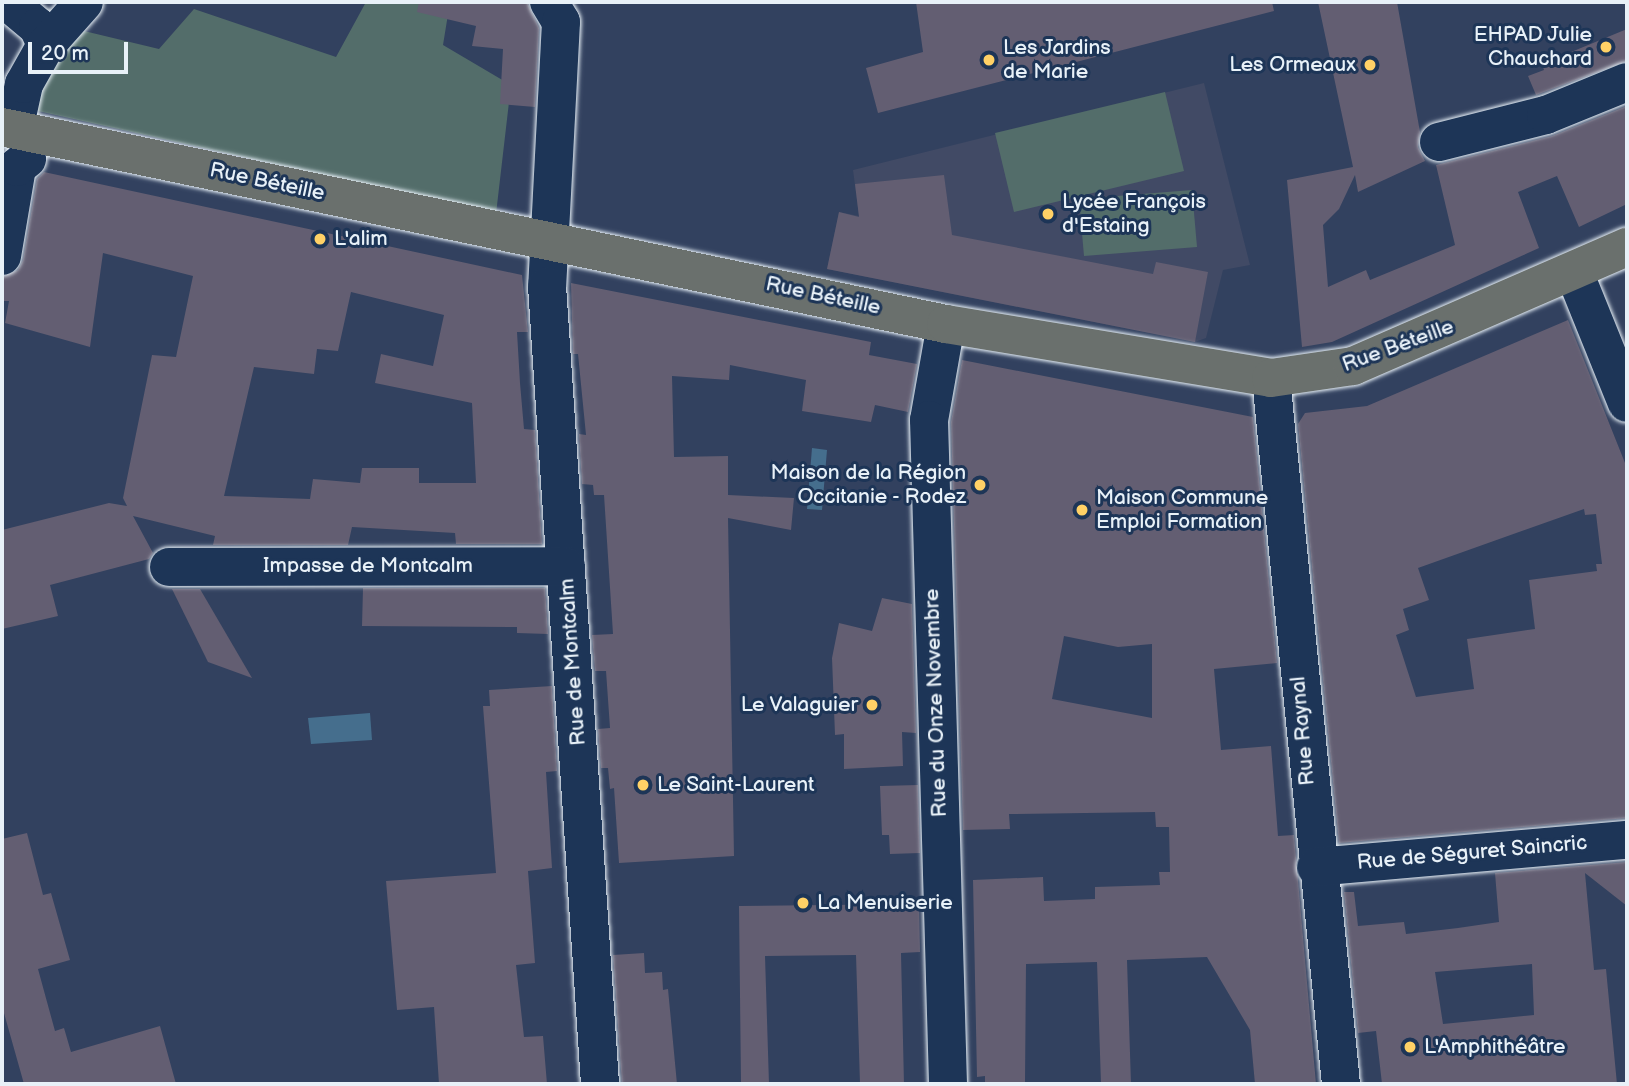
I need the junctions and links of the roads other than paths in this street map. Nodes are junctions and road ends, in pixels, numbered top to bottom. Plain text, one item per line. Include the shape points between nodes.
1 (8, 2) edge
2 (83, 2) edge
3 (549, 2) edge
4 (46, 46) junction
5 (1627, 82) edge
6 (14, 139) edge
7 (1438, 142) dead end
8 (550, 239) junction
9 (1627, 247) edge
10 (2, 256) edge
11 (1574, 272) junction
12 (946, 324) junction
13 (1271, 378) junction
14 (1627, 403) edge
15 (169, 566) dead end
16 (566, 566) junction
17 (1627, 839) edge
18 (1316, 867) junction
19 (600, 1084) edge
20 (948, 1084) edge
21 (1341, 1084) edge

1 - 4 street via 38,27
2 - 4 street
3 - 8 street, Rue de Montcalm via 561,22
4 - 6 street via 24,84
5 - 7 street via 1546,115
6 - 8 main road, Rue Béteille
6 - 10 street via 17,167
8 - 12 main road, Rue Béteille
8 - 16 street, Rue de Montcalm via 547,286
9 - 11 main road, Rue Béteille
11 - 13 main road, Rue Béteille via 1353,366
11 - 14 street
12 - 13 main road, Rue Béteille
12 - 20 street, Rue du Onze Novembre via 929,420
13 - 18 street, Rue Raynal
15 - 16 street, Impasse de Montcalm
16 - 19 street, Rue de Montcalm
17 - 18 street, Rue de Séguret Saincric
18 - 21 street, Rue Raynal

